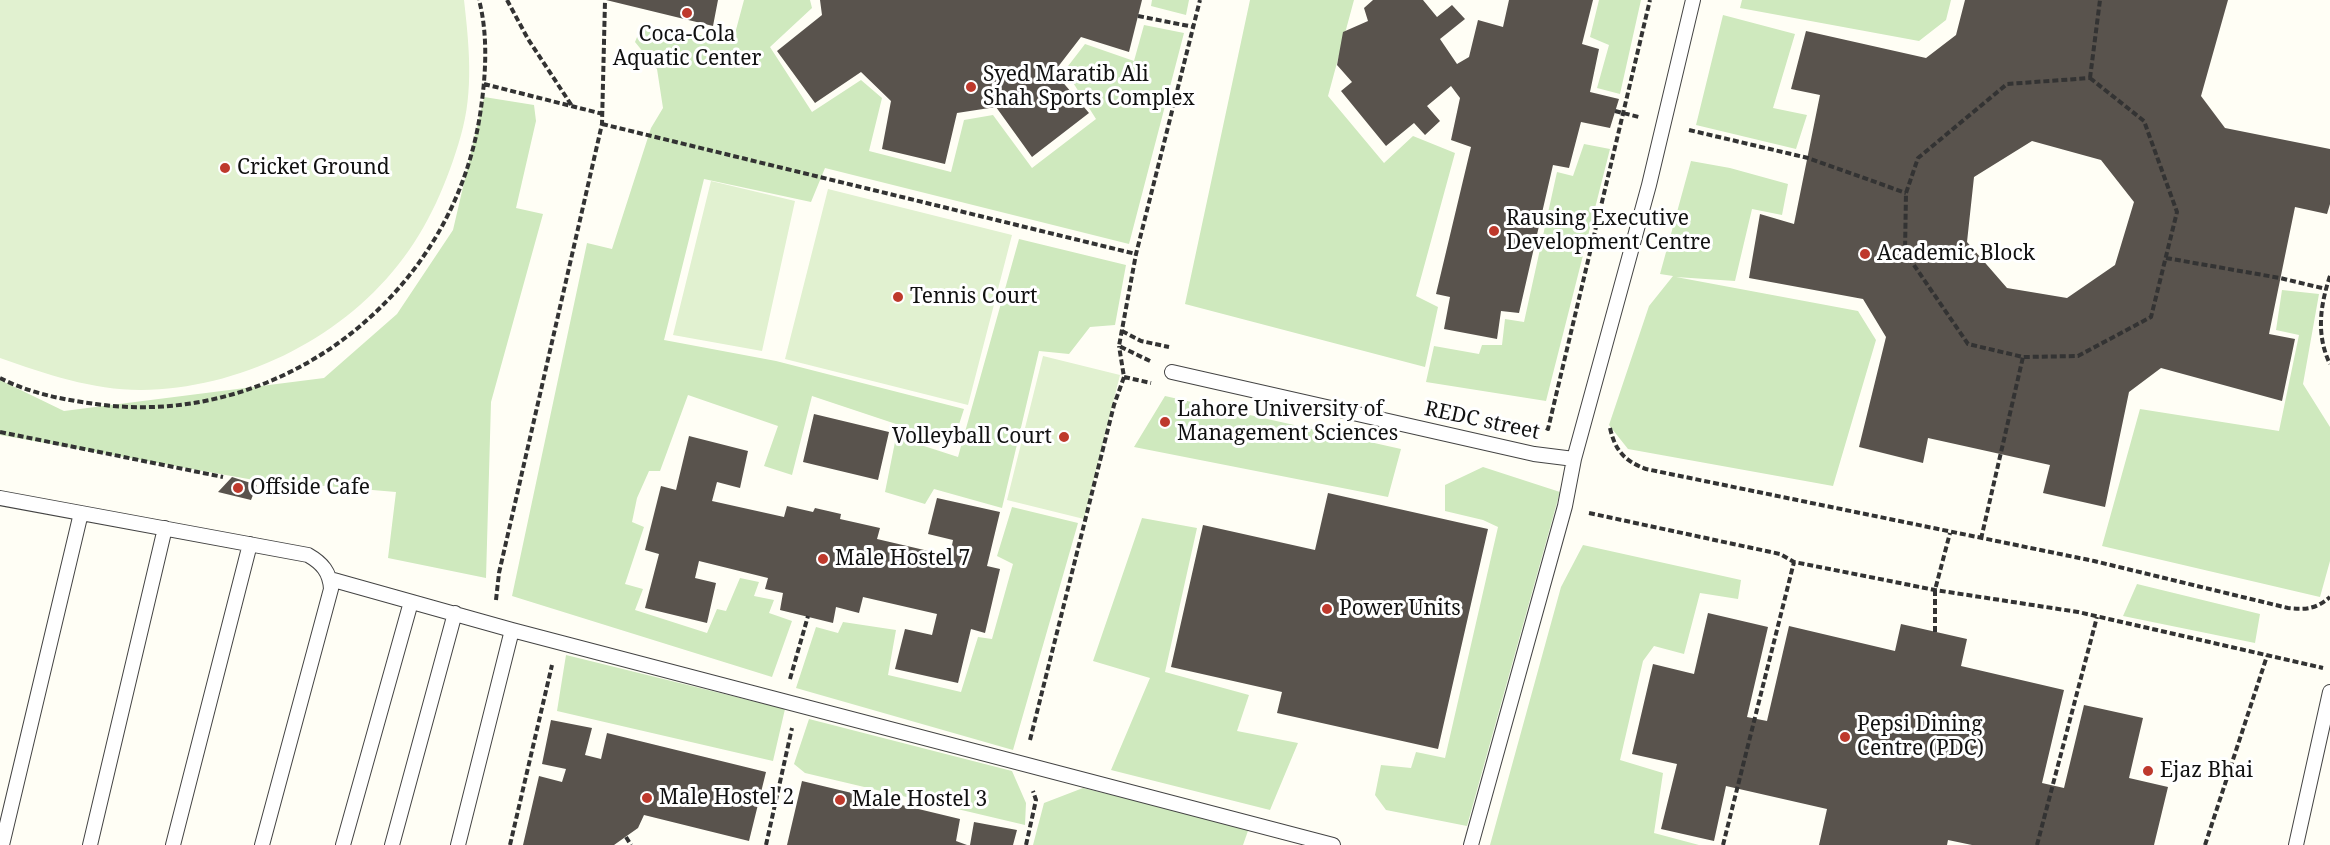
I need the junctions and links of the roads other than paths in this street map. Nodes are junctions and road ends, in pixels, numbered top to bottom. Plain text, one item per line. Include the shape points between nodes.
1 (1693, 0) edge
2 (1172, 372) road end
3 (1574, 459) junction
4 (0, 498) edge
5 (81, 513) junction
6 (165, 528) junction
7 (250, 544) junction
8 (330, 579) junction
9 (411, 602) junction
10 (455, 614) junction
11 (513, 630) junction
12 (2330, 692) edge
13 (2, 845) edge
14 (90, 845) edge
15 (173, 845) edge
16 (262, 845) edge
17 (343, 845) edge
18 (392, 845) edge
19 (458, 845) edge
20 (1333, 845) edge
21 (1471, 845) edge
22 (2296, 845) edge

1 - 3 lane via 1649,185
2 - 3 lane, REDC street via 1524,452
3 - 21 lane via 1565,506
4 - 5 lane
5 - 6 lane
5 - 13 lane
6 - 7 lane
6 - 14 lane
7 - 8 lane via 308,555 318,560
7 - 15 lane
8 - 9 lane
8 - 16 lane via 331,589
9 - 10 lane
9 - 17 lane
10 - 11 lane
10 - 18 lane
11 - 19 lane
11 - 20 lane
12 - 22 lane

